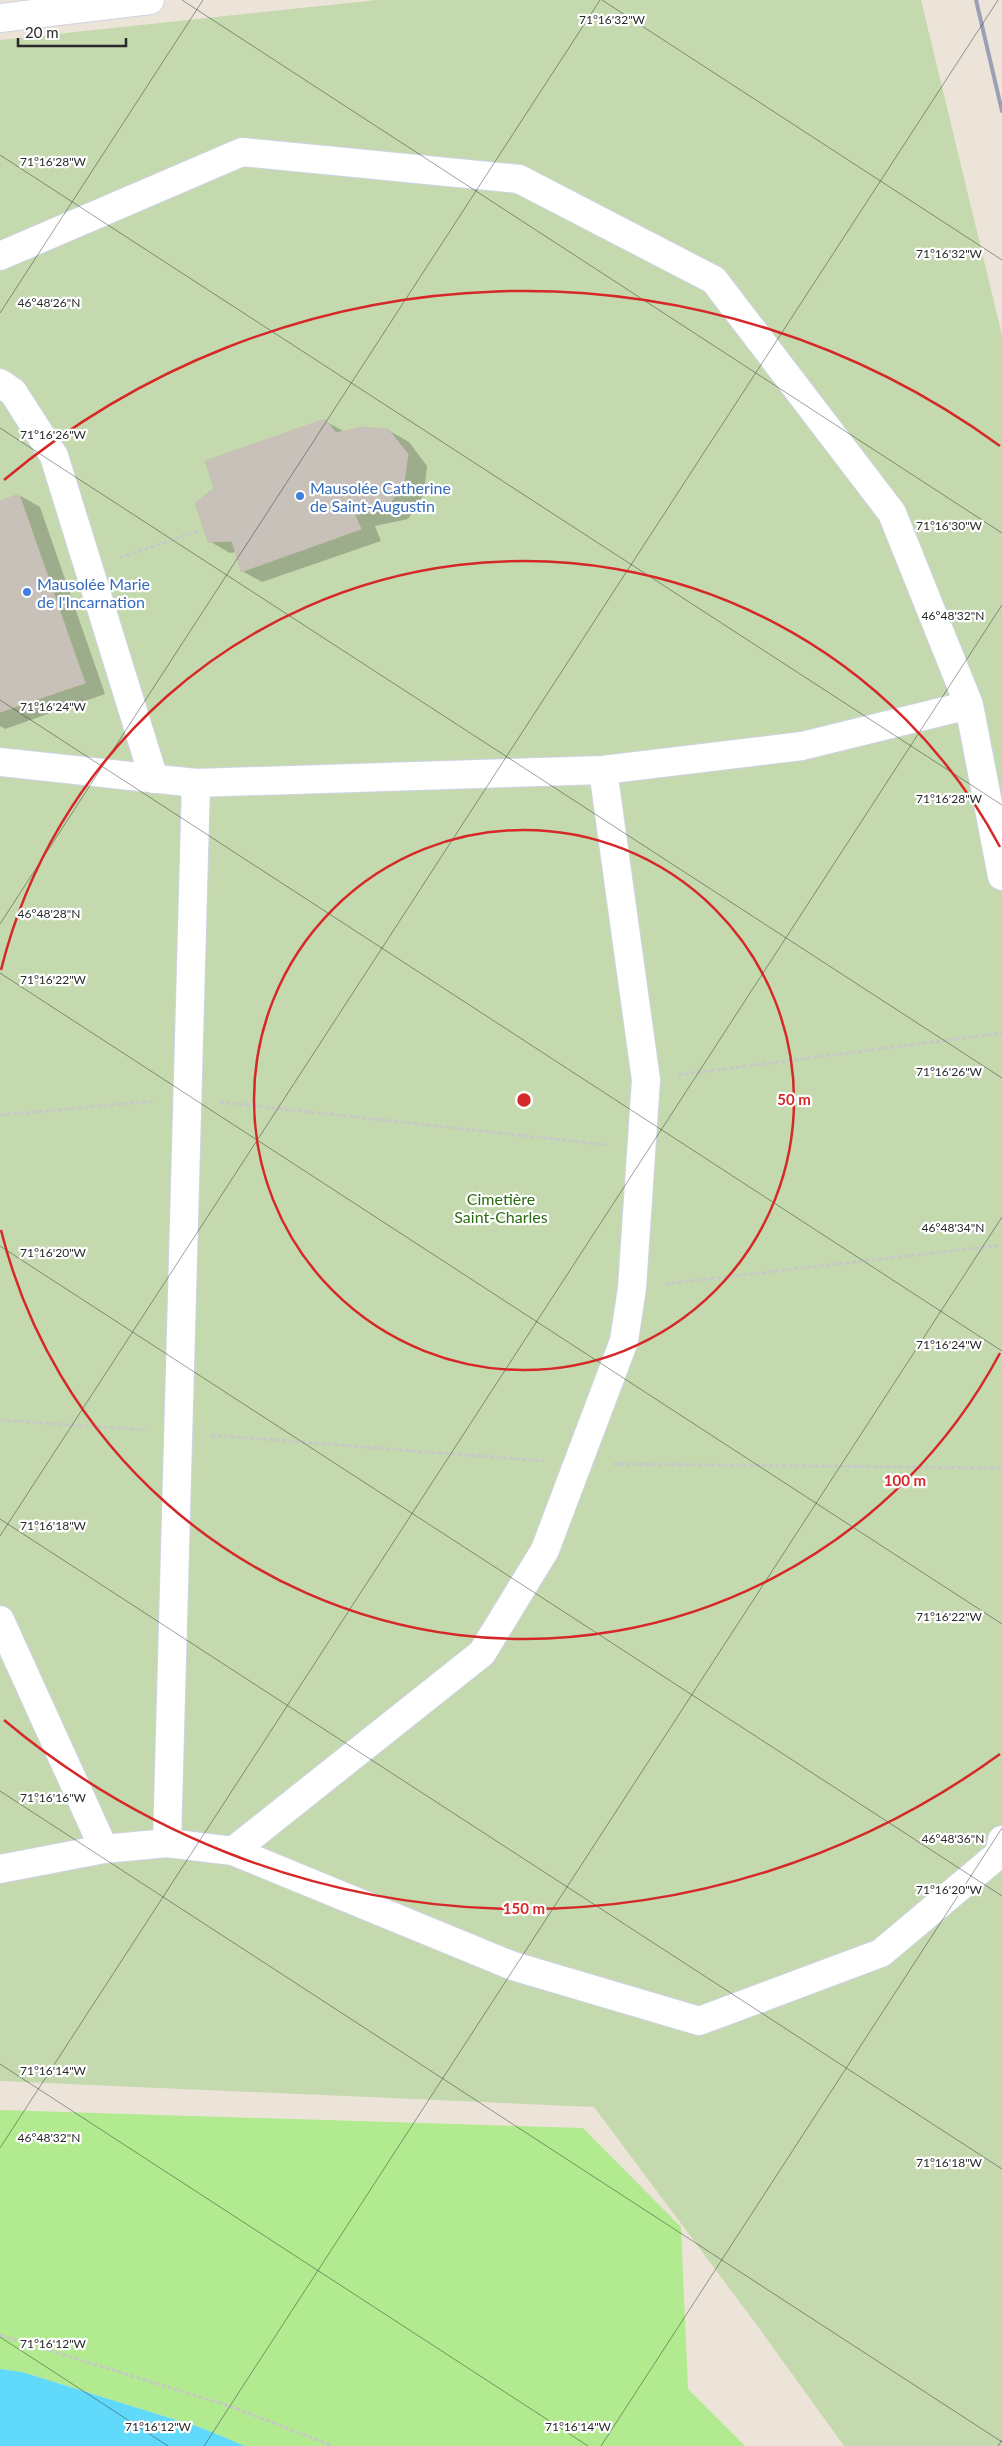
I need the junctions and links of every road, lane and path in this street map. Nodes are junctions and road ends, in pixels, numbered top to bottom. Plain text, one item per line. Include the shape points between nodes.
1 (150, 0) edge
2 (0, 18) edge
3 (0, 256) edge
4 (0, 383) edge
5 (197, 531) dead end
6 (89, 570) junction
7 (969, 705) junction
8 (0, 762) edge
9 (603, 770) junction
10 (154, 778) junction
11 (196, 783) junction
12 (1002, 876) edge
13 (1002, 1032) edge
14 (646, 1080) junction
15 (187, 1098) junction
16 (0, 1115) edge
17 (641, 1149) junction
18 (1002, 1244) edge
19 (632, 1288) junction
20 (0, 1420) edge
21 (179, 1432) junction
22 (578, 1463) junction
23 (1002, 1468) edge
24 (0, 1620) edge
25 (1002, 1840) edge
26 (167, 1843) junction
27 (104, 1849) junction
28 (232, 1850) junction
29 (0, 1869) edge
30 (0, 2335) edge
31 (333, 2446) edge

1 - 2 lane
3 - 7 lane via 242,152 519,179 714,280 892,513
4 - 6 lane via 13,392 54,456
5 - 6 path
6 - 10 lane
7 - 9 lane via 802,746
7 - 12 lane
8 - 10 lane
9 - 11 lane
9 - 14 lane
10 - 11 lane
11 - 15 lane
13 - 14 path
14 - 17 lane
15 - 16 path
15 - 17 path
15 - 21 lane
17 - 19 lane
18 - 19 path
19 - 22 lane via 624,1341
20 - 21 path
21 - 22 path
21 - 26 lane
22 - 23 path
22 - 28 lane via 545,1550 482,1653
24 - 27 lane
25 - 28 lane via 998,1854 881,1953 699,2020 513,1966
26 - 27 lane
26 - 28 lane
27 - 29 lane
30 - 31 path via 232,2407

